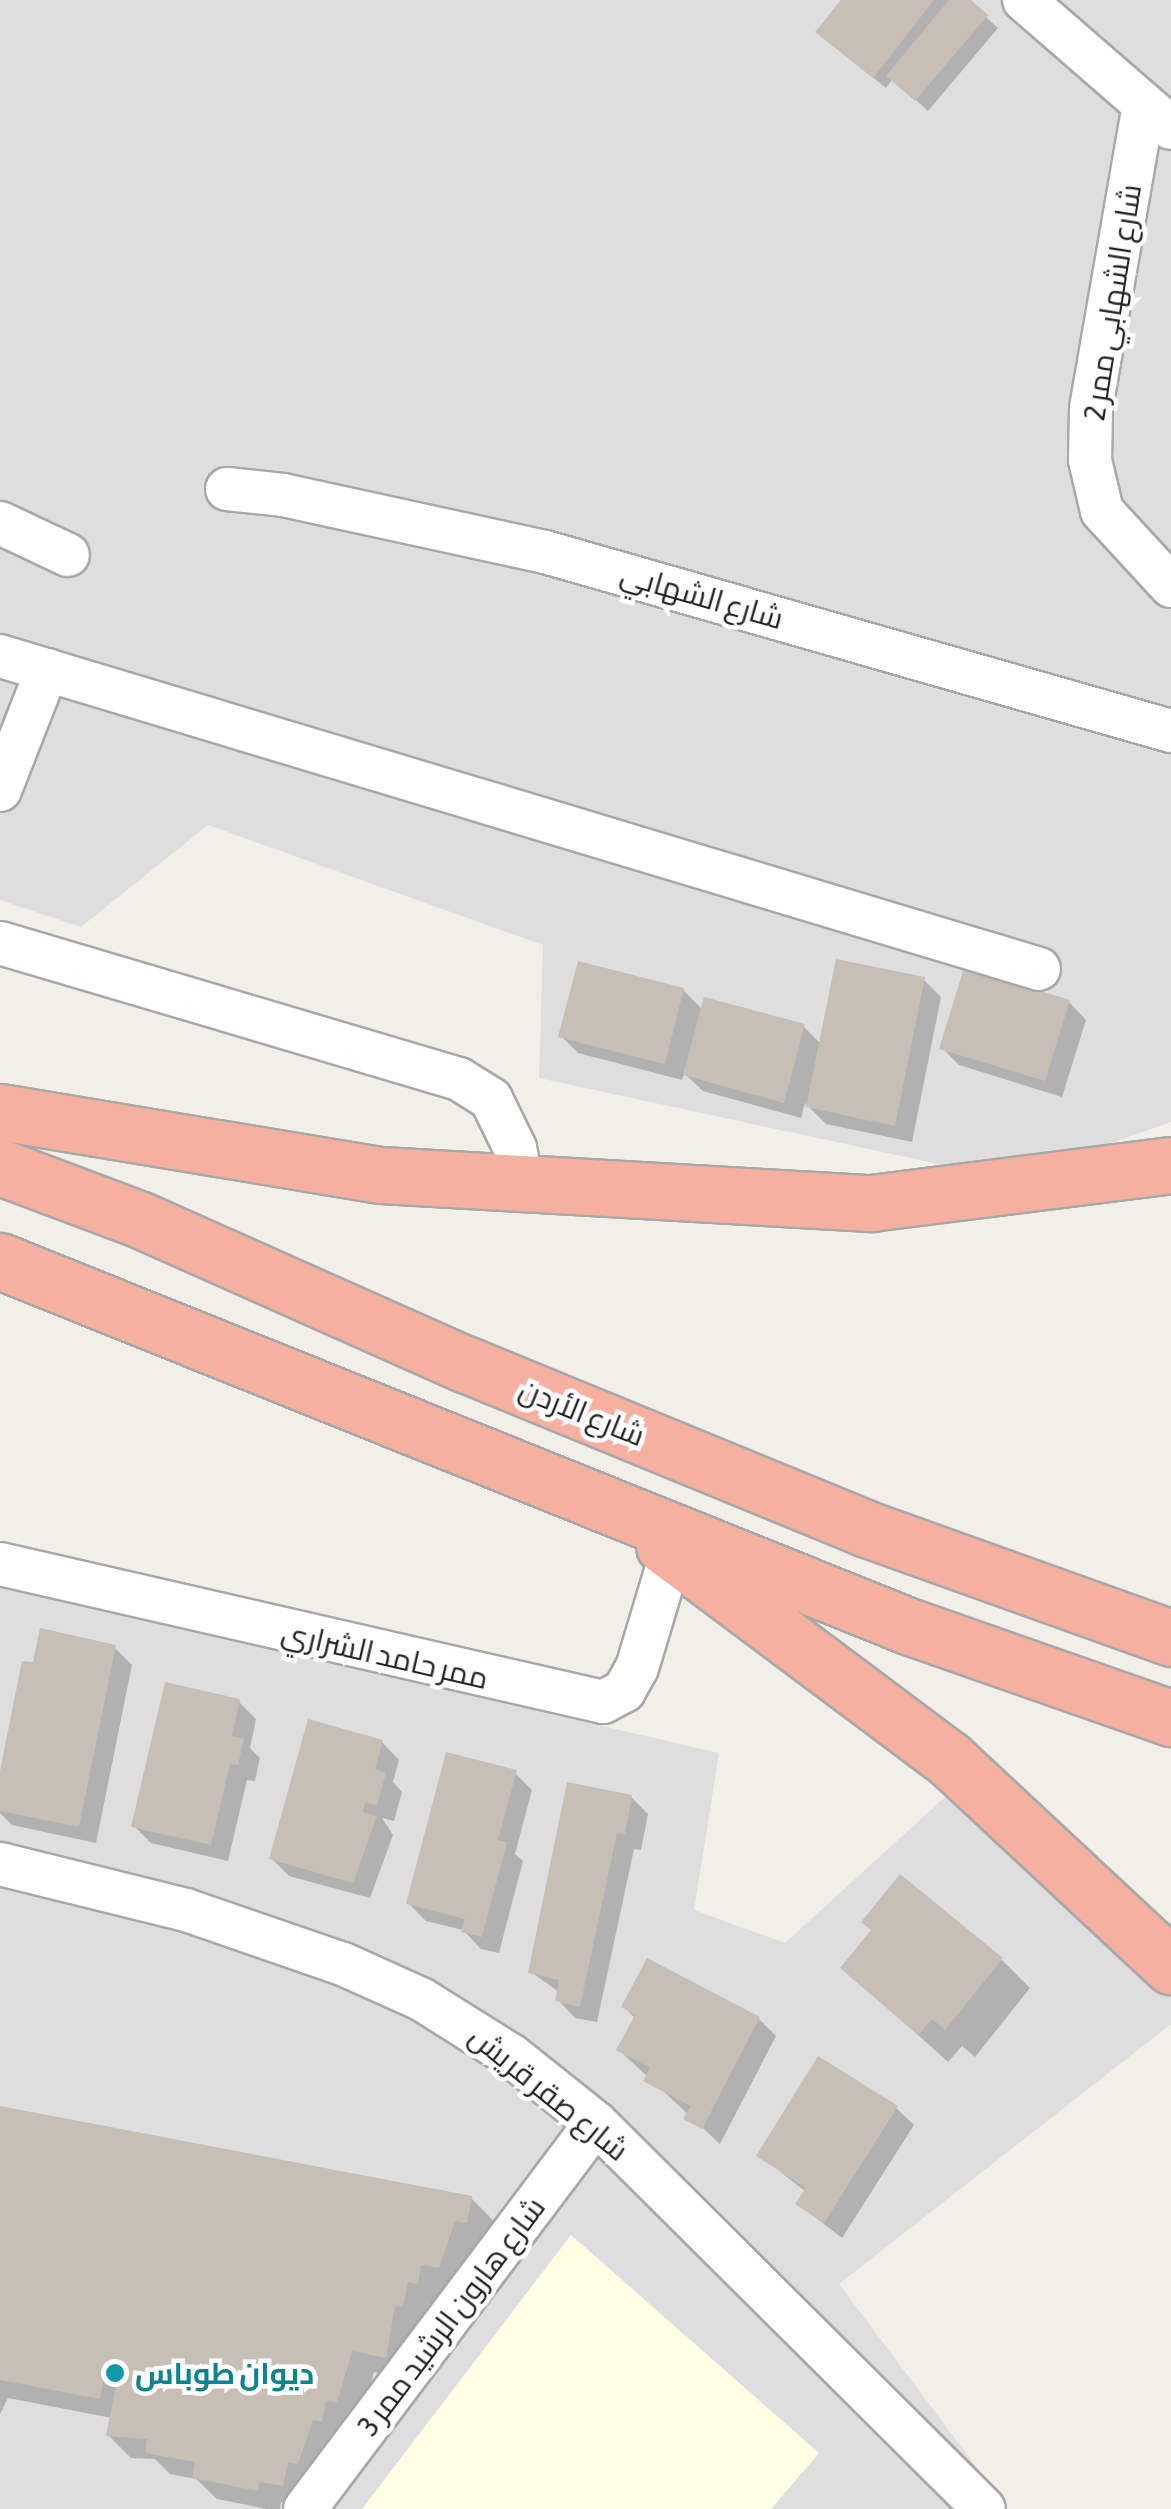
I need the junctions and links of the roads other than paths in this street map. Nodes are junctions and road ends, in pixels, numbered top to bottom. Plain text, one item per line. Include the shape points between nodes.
1 (1024, 0) edge
2 (1157, 119) edge
3 (227, 489) dead end
4 (0, 523) edge
5 (68, 554) dead end
6 (1171, 586) edge
7 (0, 656) edge
8 (47, 670) junction
9 (1171, 731) edge
10 (0, 790) edge
11 (0, 943) edge
12 (1039, 969) dead end
13 (0, 1112) edge
14 (1171, 1164) edge
15 (0, 1167) edge
16 (522, 1183) junction
17 (0, 1260) edge
18 (602, 1498) junction
19 (672, 1551) junction
20 (0, 1564) edge
21 (1171, 1638) edge
22 (1171, 1718) edge
23 (0, 1864) edge
24 (1171, 1966) edge
25 (596, 2122) junction
26 (305, 2509) edge
27 (984, 2509) edge

1 - 2 street
2 - 6 street, شارع الشهابي ممر 2 via 1091,409 1090,460 1102,511
3 - 9 street, شارع الشهابي via 283,494 545,552
4 - 5 street
7 - 8 street
8 - 10 street
8 - 12 street
11 - 16 street via 459,1079 491,1099 515,1148
13 - 16 highway via 381,1175
14 - 16 highway via 871,1202
15 - 21 highway, شارع الأردن via 141,1220 465,1364 864,1528
17 - 18 highway
18 - 19 highway
18 - 22 highway via 908,1626
19 - 20 street, ممر حامد الشراري via 638,1668 624,1692 603,1702
19 - 24 highway via 948,1759
23 - 25 street, شارع صقر قريش via 186,1910 381,1978 512,2056
25 - 26 street, شارع هارون الرشيد ممر 3
25 - 27 street, شارع صقر قريش

